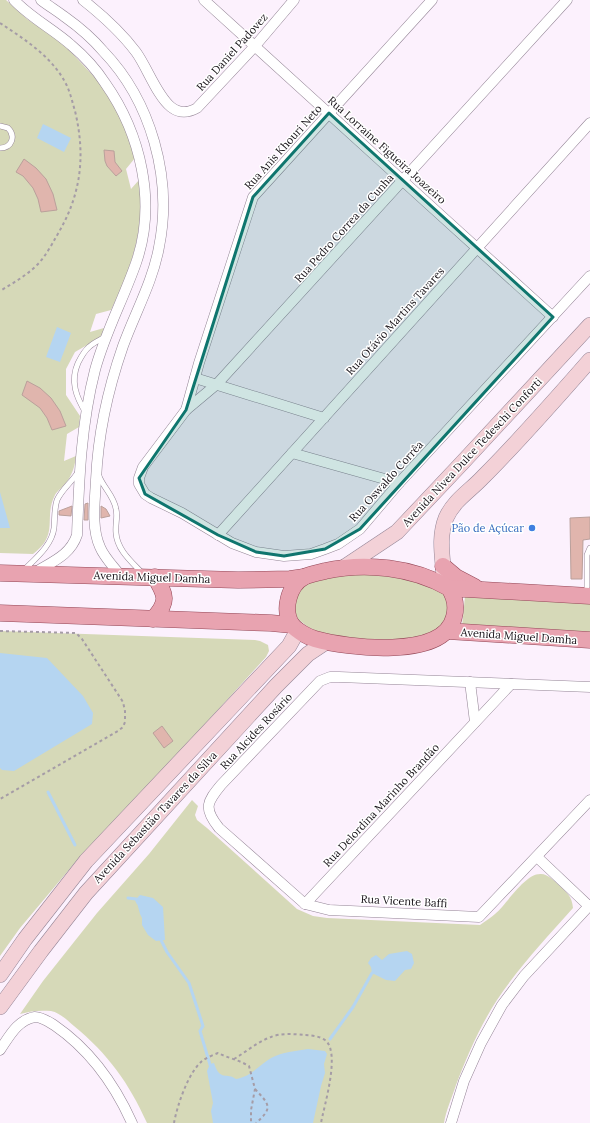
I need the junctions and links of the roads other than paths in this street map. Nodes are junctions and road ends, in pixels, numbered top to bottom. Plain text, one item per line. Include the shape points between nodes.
1 (14, 0) edge
2 (41, 0) edge
3 (83, 0) edge
4 (204, 0) edge
5 (294, 0) edge
6 (432, 0) edge
7 (567, 0) edge
8 (255, 46) junction
9 (329, 113) junction
10 (590, 123) edge
11 (0, 126) edge
12 (0, 148) edge
13 (403, 181) junction
14 (146, 213) junction
15 (164, 213) junction
16 (478, 248) junction
17 (590, 276) edge
18 (553, 316) junction
19 (590, 325) edge
20 (106, 337) junction
21 (590, 360) edge
22 (583, 374) edge
23 (94, 376) junction
24 (195, 378) junction
25 (112, 382) junction
26 (217, 384) junction
27 (186, 410) junction
28 (87, 415) junction
29 (324, 418) junction
30 (292, 453) junction
31 (81, 468) junction
32 (96, 470) junction
33 (141, 472) joint
34 (399, 483) junction
35 (77, 535) junction
36 (218, 535) junction
37 (96, 536) junction
38 (590, 548) edge
39 (443, 566) junction
40 (343, 568) junction
41 (0, 573) edge
42 (26, 574) junction
43 (120, 576) junction
44 (150, 577) junction
45 (304, 577) junction
46 (447, 587) junction
47 (478, 589) junction
48 (588, 596) edge
49 (0, 613) edge
50 (154, 619) junction
51 (295, 627) junction
52 (447, 631) junction
53 (590, 640) edge
54 (326, 642) junction
55 (470, 682) junction
56 (511, 684) junction
57 (590, 688) edge
58 (475, 722) junction
59 (590, 800) edge
60 (208, 808) joint
61 (537, 857) junction
62 (305, 904) junction
63 (590, 906) edge
64 (28, 934) junction
65 (44, 946) junction
66 (0, 974) edge
67 (0, 1007) edge
68 (0, 1050) edge
69 (132, 1123) edge
70 (451, 1123) edge

1 - 14 street via 71,44 95,68 110,89 135,141 142,167
2 - 15 street via 76,25 104,51 137,98 153,138 160,167
3 - 8 street, Rua Daniel Padovez via 132,47 167,102 182,112 197,108
4 - 8 street, Rua Lorraine Figueira Joazeiro
5 - 8 street, Rua Daniel Padovez
6 - 9 street, Rua Anis Khouri Neto
7 - 13 street, Rua Pedro Correa da Cunha
8 - 9 street, Rua Lorraine Figueira Joazeiro
9 - 13 street, Rua Lorraine Figueira Joazeiro
9 - 24 street, Rua Anis Khouri Neto via 253,197
10 - 16 street, Rua Otávio Martins Tavares
11 - 12 lane via 8,128 13,138 9,145
13 - 16 street, Rua Lorraine Figueira Joazeiro
13 - 26 street, Rua Pedro Correa da Cunha
14 - 15 street
14 - 20 street via 137,262
15 - 25 street via 155,264 123,345
16 - 18 street, Rua Lorraine Figueira Joazeiro
16 - 29 street, Rua Otávio Martins Tavares
17 - 18 street, Rua Oswaldo Corrêa
18 - 34 street, Rua Oswaldo Corrêa
19 - 40 main road, Avenida Nívea Dulce Tedeschi Conforti via 397,532
20 - 23 street
20 - 28 lane via 89,347 76,369 76,393
21 - 22 main road, Avenida Nívea Dulce Tedeschi Conforti
22 - 39 main road, Avenida Nívea Dulce Tedeschi Conforti via 454,504 442,532
23 - 25 street via 103,384
23 - 28 street
24 - 26 street
24 - 27 street, Rua Anis Khouri Neto
25 - 32 street
26 - 27 street, Rua Pedro Correa da Cunha
26 - 29 street
27 - 33 street, Rua Pedro Correa da Cunha
28 - 31 street
29 - 30 street, Rua Otávio Martins Tavares
30 - 34 street
30 - 36 street, Rua Otávio Martins Tavares
31 - 32 street
31 - 35 street
31 - 42 lane via 58,498 52,537
32 - 37 street
32 - 44 lane via 116,508 117,541 124,553
33 - 36 street, Rua Oswaldo Corrêa via 139,484 145,494
34 - 36 street, Rua Oswaldo Corrêa via 360,529 338,544 311,554 284,556 256,552
35 - 37 street
35 - 42 street via 75,543 64,556
37 - 43 street via 105,557
38 - 48 lane via 587,555
39 - 46 main road, Avenida Nívea Dulce Tedeschi Conforti
39 - 47 main road via 456,577
40 - 45 main road, Avenida Miguel Damha
40 - 46 main road, Avenida Miguel Damha via 396,569
41 - 42 main road, Avenida Miguel Damha
42 - 43 main road, Avenida Miguel Damha
43 - 44 main road, Avenida Miguel Damha
44 - 45 main road, Avenida Miguel Damha via 238,580
44 - 50 main road via 163,589 165,596 161,610
45 - 51 main road via 295,584 288,602 288,612
46 - 47 main road
46 - 52 main road via 453,594 455,615
47 - 48 main road
49 - 50 main road
50 - 51 main road via 271,623
51 - 54 main road via 312,638
51 - 64 main road, Avenida Sebastião Tavares da Silva via 289,646 86,861
52 - 53 main road, Avenida Miguel Damha
52 - 54 main road via 435,639 396,647 361,647
54 - 65 main road, Avenida Sebastião Tavares da Silva via 308,654 276,686 86,893
55 - 56 street
55 - 58 street
55 - 60 street, Rua Alcides Rosário via 339,676 320,681 221,784 210,798
56 - 57 street
56 - 58 street, Rua Delordina Marinho Brandão
58 - 62 street, Rua Delordina Marinho Brandão
59 - 61 street, Rua Vicente Baffi
60 - 62 street, Rua Vicente Baffi via 219,828
61 - 62 street, Rua Vicente Baffi via 479,917 329,910
61 - 63 street
63 - 70 street via 524,976 502,1005 464,1081
64 - 65 main road via 41,941
64 - 66 main road, Avenida Sebastião Tavares da Silva
65 - 67 main road, Avenida Sebastião Tavares da Silva
68 - 69 street via 15,1028 25,1021 35,1017 49,1021 81,1046 112,1086

